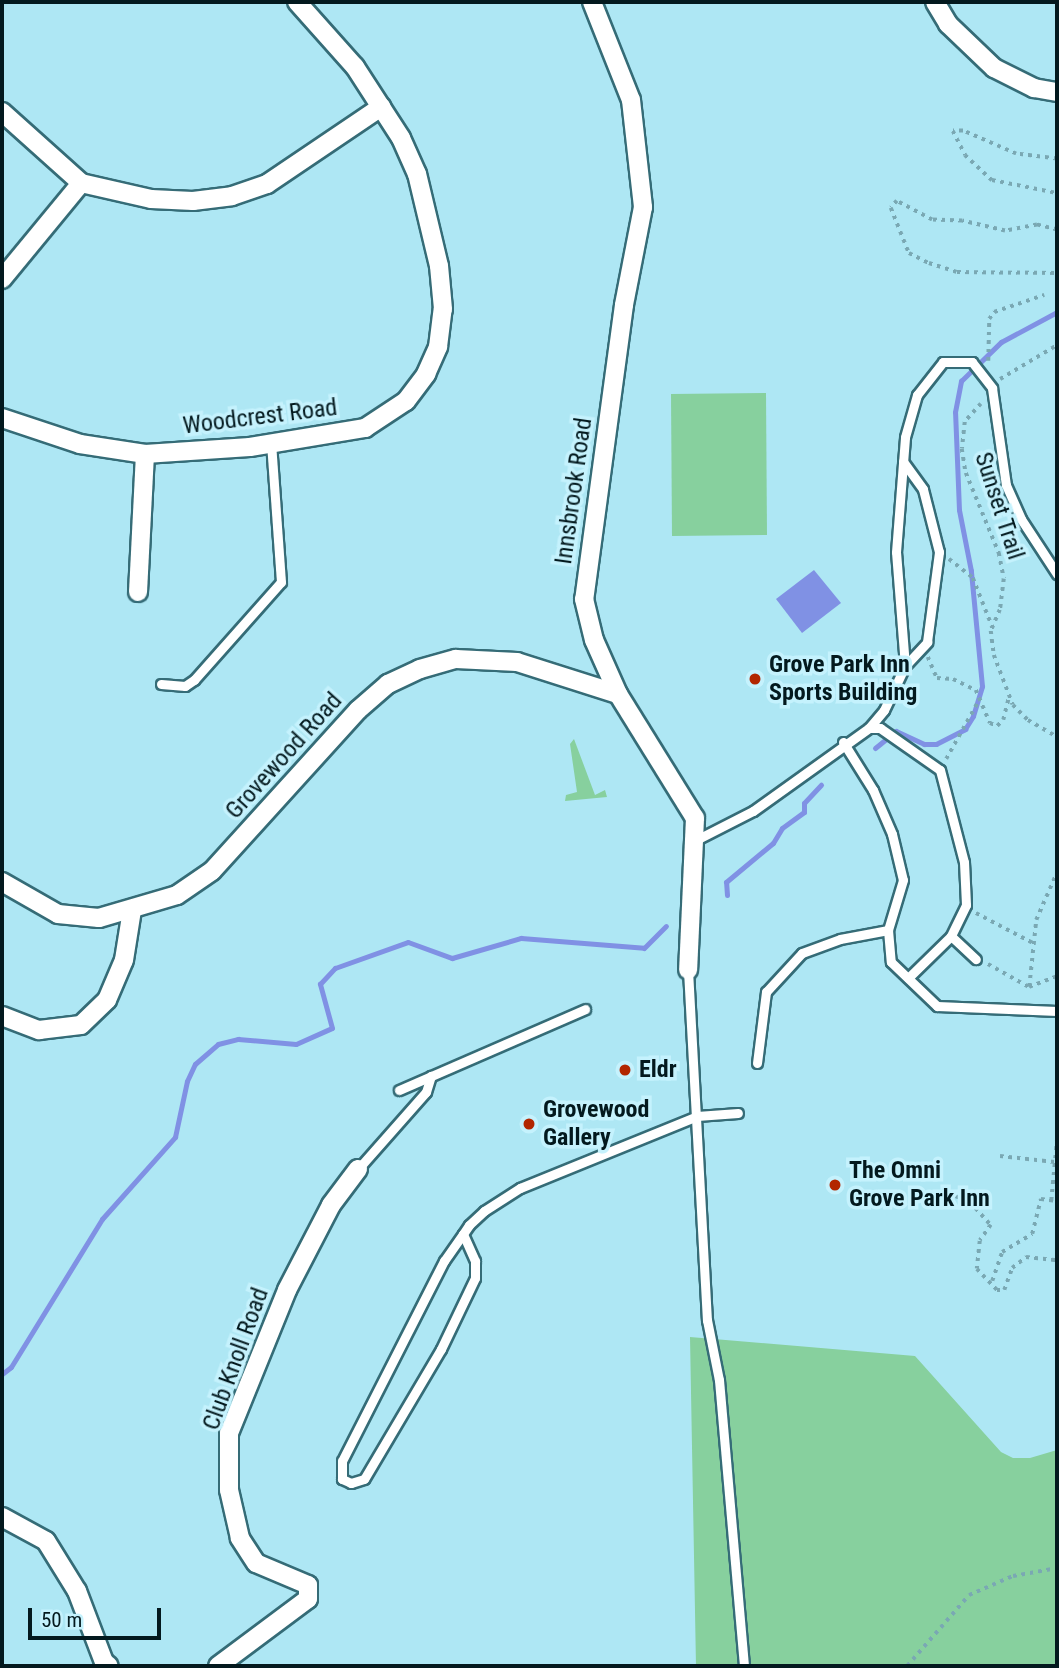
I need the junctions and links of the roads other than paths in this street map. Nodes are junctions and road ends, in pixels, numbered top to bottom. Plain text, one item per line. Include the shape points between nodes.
1 (297, 2) edge
2 (592, 2) edge
3 (935, 2) edge
4 (1057, 92) edge
5 (381, 107) junction
6 (2, 112) edge
7 (80, 183) junction
8 (2, 279) edge
9 (2, 418) edge
10 (271, 444) junction
11 (145, 454) junction
12 (903, 461) junction
13 (1057, 574) edge
14 (138, 592) dead end
15 (905, 666) junction
16 (161, 684) dead end
17 (618, 694) junction
18 (869, 727) junction
19 (843, 742) junction
20 (694, 841) junction
21 (2, 882) edge
22 (132, 910) junction
23 (888, 930) junction
24 (951, 936) junction
25 (976, 959) dead end
26 (688, 970) joint
27 (908, 978) junction
28 (585, 1009) dead end
29 (1057, 1011) edge
30 (2, 1016) edge
31 (757, 1063) dead end
32 (431, 1076) junction
33 (399, 1090) dead end
34 (738, 1113) dead end
35 (697, 1116) junction
36 (358, 1169) joint
37 (463, 1234) junction
38 (2, 1517) edge
39 (109, 1666) edge
40 (218, 1666) edge
41 (744, 1666) edge

1 - 5 street, Woodcrest Road via 355,67
2 - 17 street, Innsbrook Road via 631,100 643,207 624,305 584,599 594,640
3 - 4 street via 947,24 994,68 1034,88
5 - 7 street via 267,184 232,196 151,200
5 - 10 street, Woodcrest Road via 401,138 430,218 443,309 438,347 412,392 387,416 365,428
6 - 7 street
7 - 8 street
9 - 11 street, Woodcrest Road via 80,444
10 - 11 street, Woodcrest Road
10 - 16 lane via 281,582 194,680 185,686
11 - 14 street
12 - 13 lane via 917,395 943,362 972,362 992,388 1006,485 1021,519
12 - 15 lane via 896,552
12 - 15 lane via 923,489 939,552 924,645
15 - 18 lane via 884,710
17 - 20 street, Innsbrook Road via 695,818
17 - 22 street, Grovewood Road via 517,662 456,659 420,669 388,684 358,710 212,871 177,895
18 - 19 lane
18 - 24 lane via 880,728 940,770 964,862 965,907
19 - 20 lane via 753,811
19 - 23 lane via 887,823 903,880
20 - 26 street, Innsbrook Road
21 - 22 street, Grovewood Road via 58,914 99,918
22 - 30 street via 124,960 107,1000 81,1025 39,1030
23 - 27 lane via 891,962
23 - 31 lane via 840,939 802,953 766,992
24 - 25 lane
24 - 27 lane
26 - 35 lane
27 - 29 lane via 937,1006
28 - 32 lane
32 - 33 lane
32 - 36 lane via 426,1092
34 - 35 lane
35 - 37 lane via 520,1188 484,1210
35 - 41 lane via 707,1320 719,1380
36 - 40 street, Club Knoll Road via 331,1205 287,1290 229,1433 229,1490 240,1538 256,1563 308,1584 308,1599
37 - 37 lane via 342,1461 342,1479 351,1483 364,1479 441,1349 475,1278 475,1261
38 - 39 street via 46,1541 77,1591

